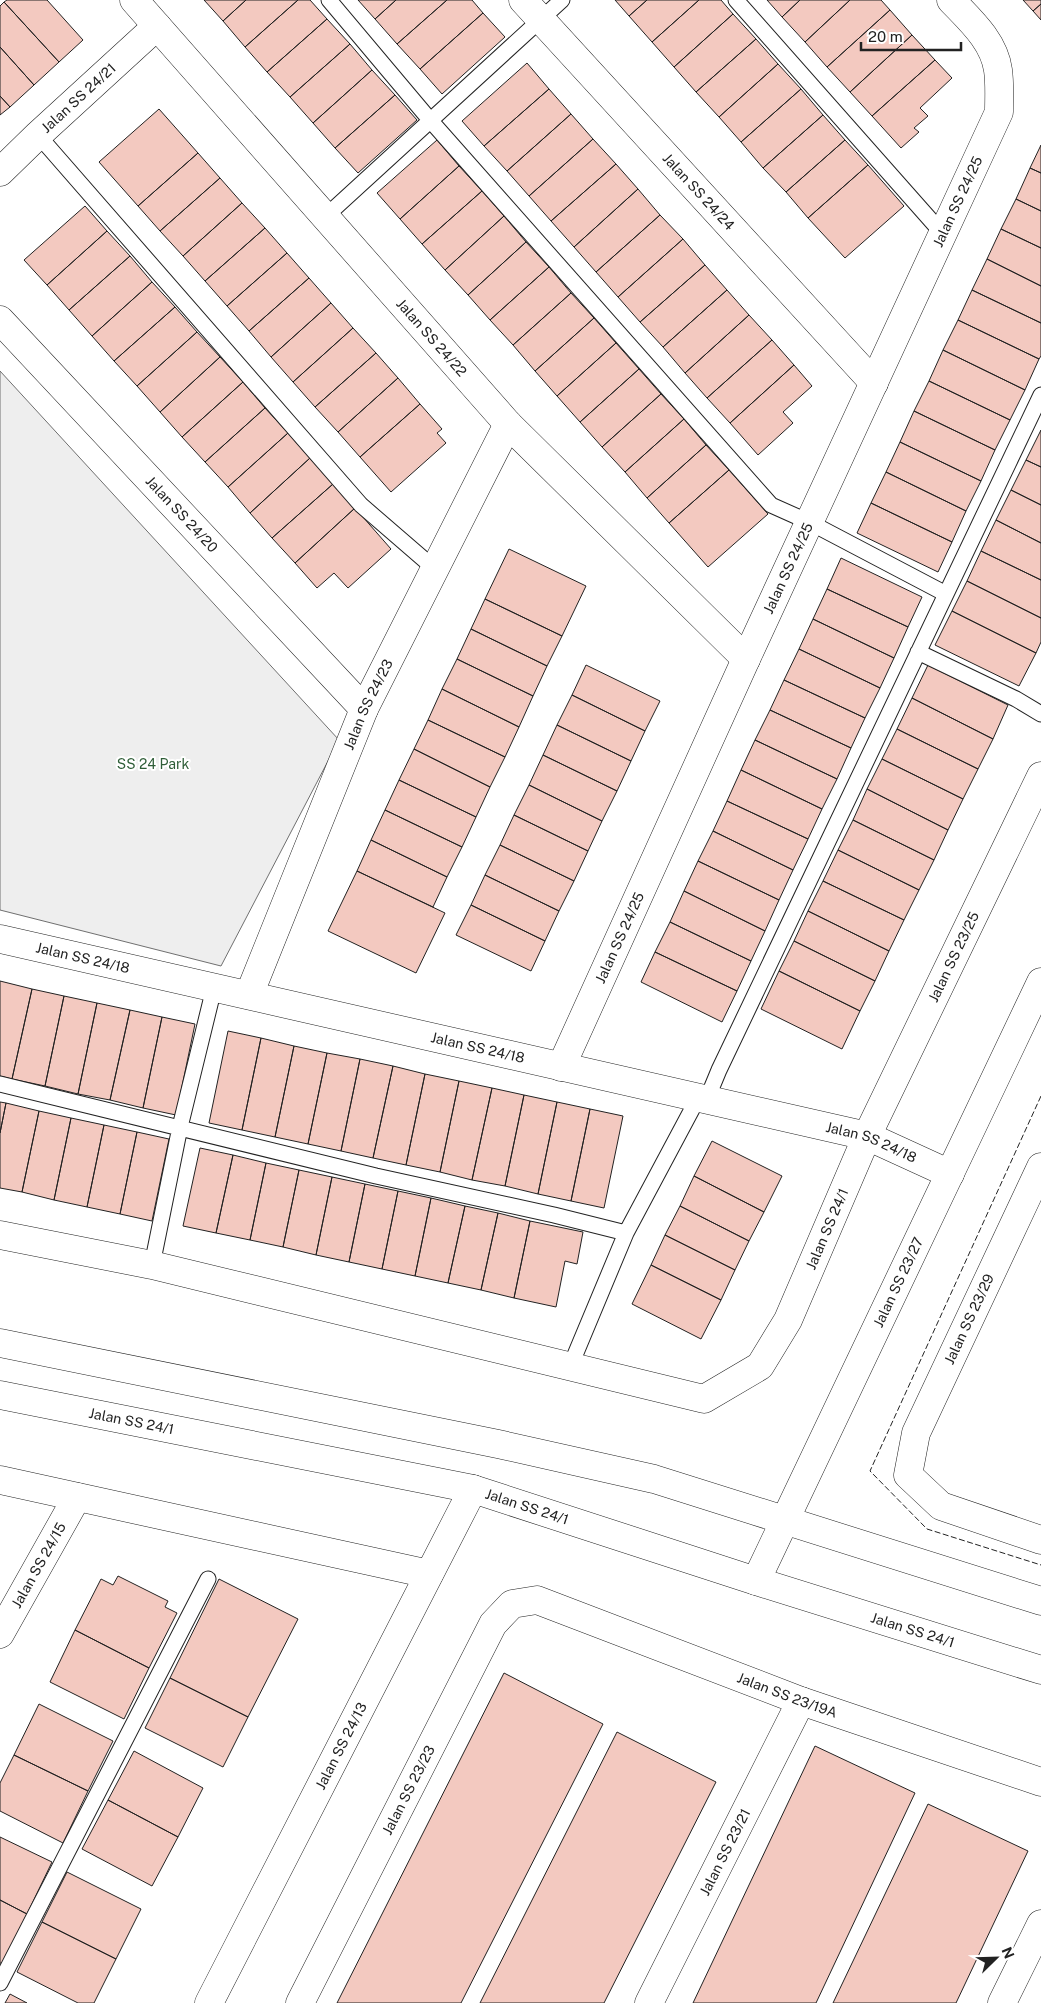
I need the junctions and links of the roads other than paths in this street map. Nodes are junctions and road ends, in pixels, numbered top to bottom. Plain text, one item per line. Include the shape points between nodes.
1 (134, 0) edge
2 (329, 0) edge
3 (562, 0) edge
4 (736, 0) edge
5 (952, 0) edge
6 (532, 10) edge
7 (157, 26) junction
8 (430, 120) junction
9 (38, 135) junction
10 (0, 172) edge
11 (325, 217) junction
12 (943, 234) junction
13 (0, 320) edge
14 (874, 384) junction
15 (1041, 395) edge
16 (508, 424) junction
17 (810, 522) junction
18 (435, 569) junction
19 (946, 594) junction
20 (918, 652) junction
21 (746, 659) junction
22 (364, 709) junction
23 (1041, 714) edge
24 (1041, 776) edge
25 (0, 939) edge
26 (1041, 982) edge
27 (214, 988) junction
28 (249, 995) junction
29 (561, 1066) junction
30 (0, 1084) edge
31 (703, 1099) junction
32 (180, 1127) junction
33 (867, 1136) junction
34 (1041, 1167) edge
35 (950, 1174) junction
36 (626, 1233) junction
37 (0, 1235) edge
38 (152, 1266) junction
39 (0, 1343) edge
40 (570, 1367) junction
41 (0, 1395) edge
42 (0, 1480) edge
43 (473, 1490) junction
44 (77, 1497) junction
45 (786, 1520) junction
46 (1041, 1540) edge
47 (429, 1574) junction
48 (208, 1580) dead end
49 (756, 1581) junction
50 (537, 1600) joint
51 (1041, 1601) edge
52 (0, 1634) edge
53 (1041, 1670) edge
54 (801, 1701) junction
55 (1041, 1782) edge
56 (1041, 1924) edge
57 (0, 1982) edge
58 (208, 2003) edge
59 (300, 2003) edge
60 (649, 2003) edge
61 (1002, 2003) edge

1 - 7 street, Jalan SS 24/22
2 - 8 lane
3 - 6 lane
4 - 12 lane
5 - 12 street, Jalan SS 24/25 via 993,52 998,69 999,112
6 - 8 lane
6 - 14 street, Jalan SS 24/24
7 - 9 street, Jalan SS 24/21
7 - 11 street, Jalan SS 24/22
8 - 11 lane
8 - 17 lane via 771,505
9 - 10 street, Jalan SS 24/21
9 - 18 lane via 362,505
11 - 16 street, Jalan SS 24/22
12 - 14 street, Jalan SS 24/25
13 - 22 street, Jalan SS 24/20
14 - 17 street, Jalan SS 24/25
15 - 19 lane
16 - 18 street, Jalan SS 24/23
16 - 21 street, Jalan SS 24/22
17 - 19 lane
17 - 21 street, Jalan SS 24/25
18 - 22 street, Jalan SS 24/23
19 - 20 lane
20 - 23 lane
20 - 31 lane
21 - 29 street, Jalan SS 24/25
22 - 28 street, Jalan SS 24/23
24 - 33 street, Jalan SS 23/25
25 - 27 street, Jalan SS 24/18
26 - 35 street, Jalan SS 23/27
27 - 28 street, Jalan SS 24/18
27 - 32 lane
28 - 29 street, Jalan SS 24/18
29 - 31 street, Jalan SS 24/18
30 - 32 lane
31 - 33 street, Jalan SS 24/18
31 - 36 lane
32 - 36 lane
32 - 38 lane
33 - 35 street, Jalan SS 24/18
33 - 40 street, Jalan SS 24/1 via 788,1320 760,1366 704,1399
34 - 46 street, Jalan SS 23/29 via 916,1433 908,1475 941,1506
35 - 45 street, Jalan SS 23/27
36 - 40 lane
37 - 38 street, Jalan SS 24/1
38 - 40 street, Jalan SS 24/1
39 - 45 street via 498,1444 654,1479
41 - 43 street, Jalan SS 24/1
42 - 44 street
43 - 47 street, Jalan SS 24/13
43 - 49 street, Jalan SS 24/1
44 - 47 street
44 - 52 street, Jalan SS 24/15
45 - 49 street, Jalan SS 23/27
45 - 51 street
47 - 58 street, Jalan SS 24/13
48 - 57 lane
49 - 53 street, Jalan SS 24/1
50 - 54 street, Jalan SS 23/19A
50 - 59 street, Jalan SS 23/23 via 512,1604 493,1624
54 - 55 street, Jalan SS 23/19A
54 - 60 street, Jalan SS 23/21
56 - 61 street

